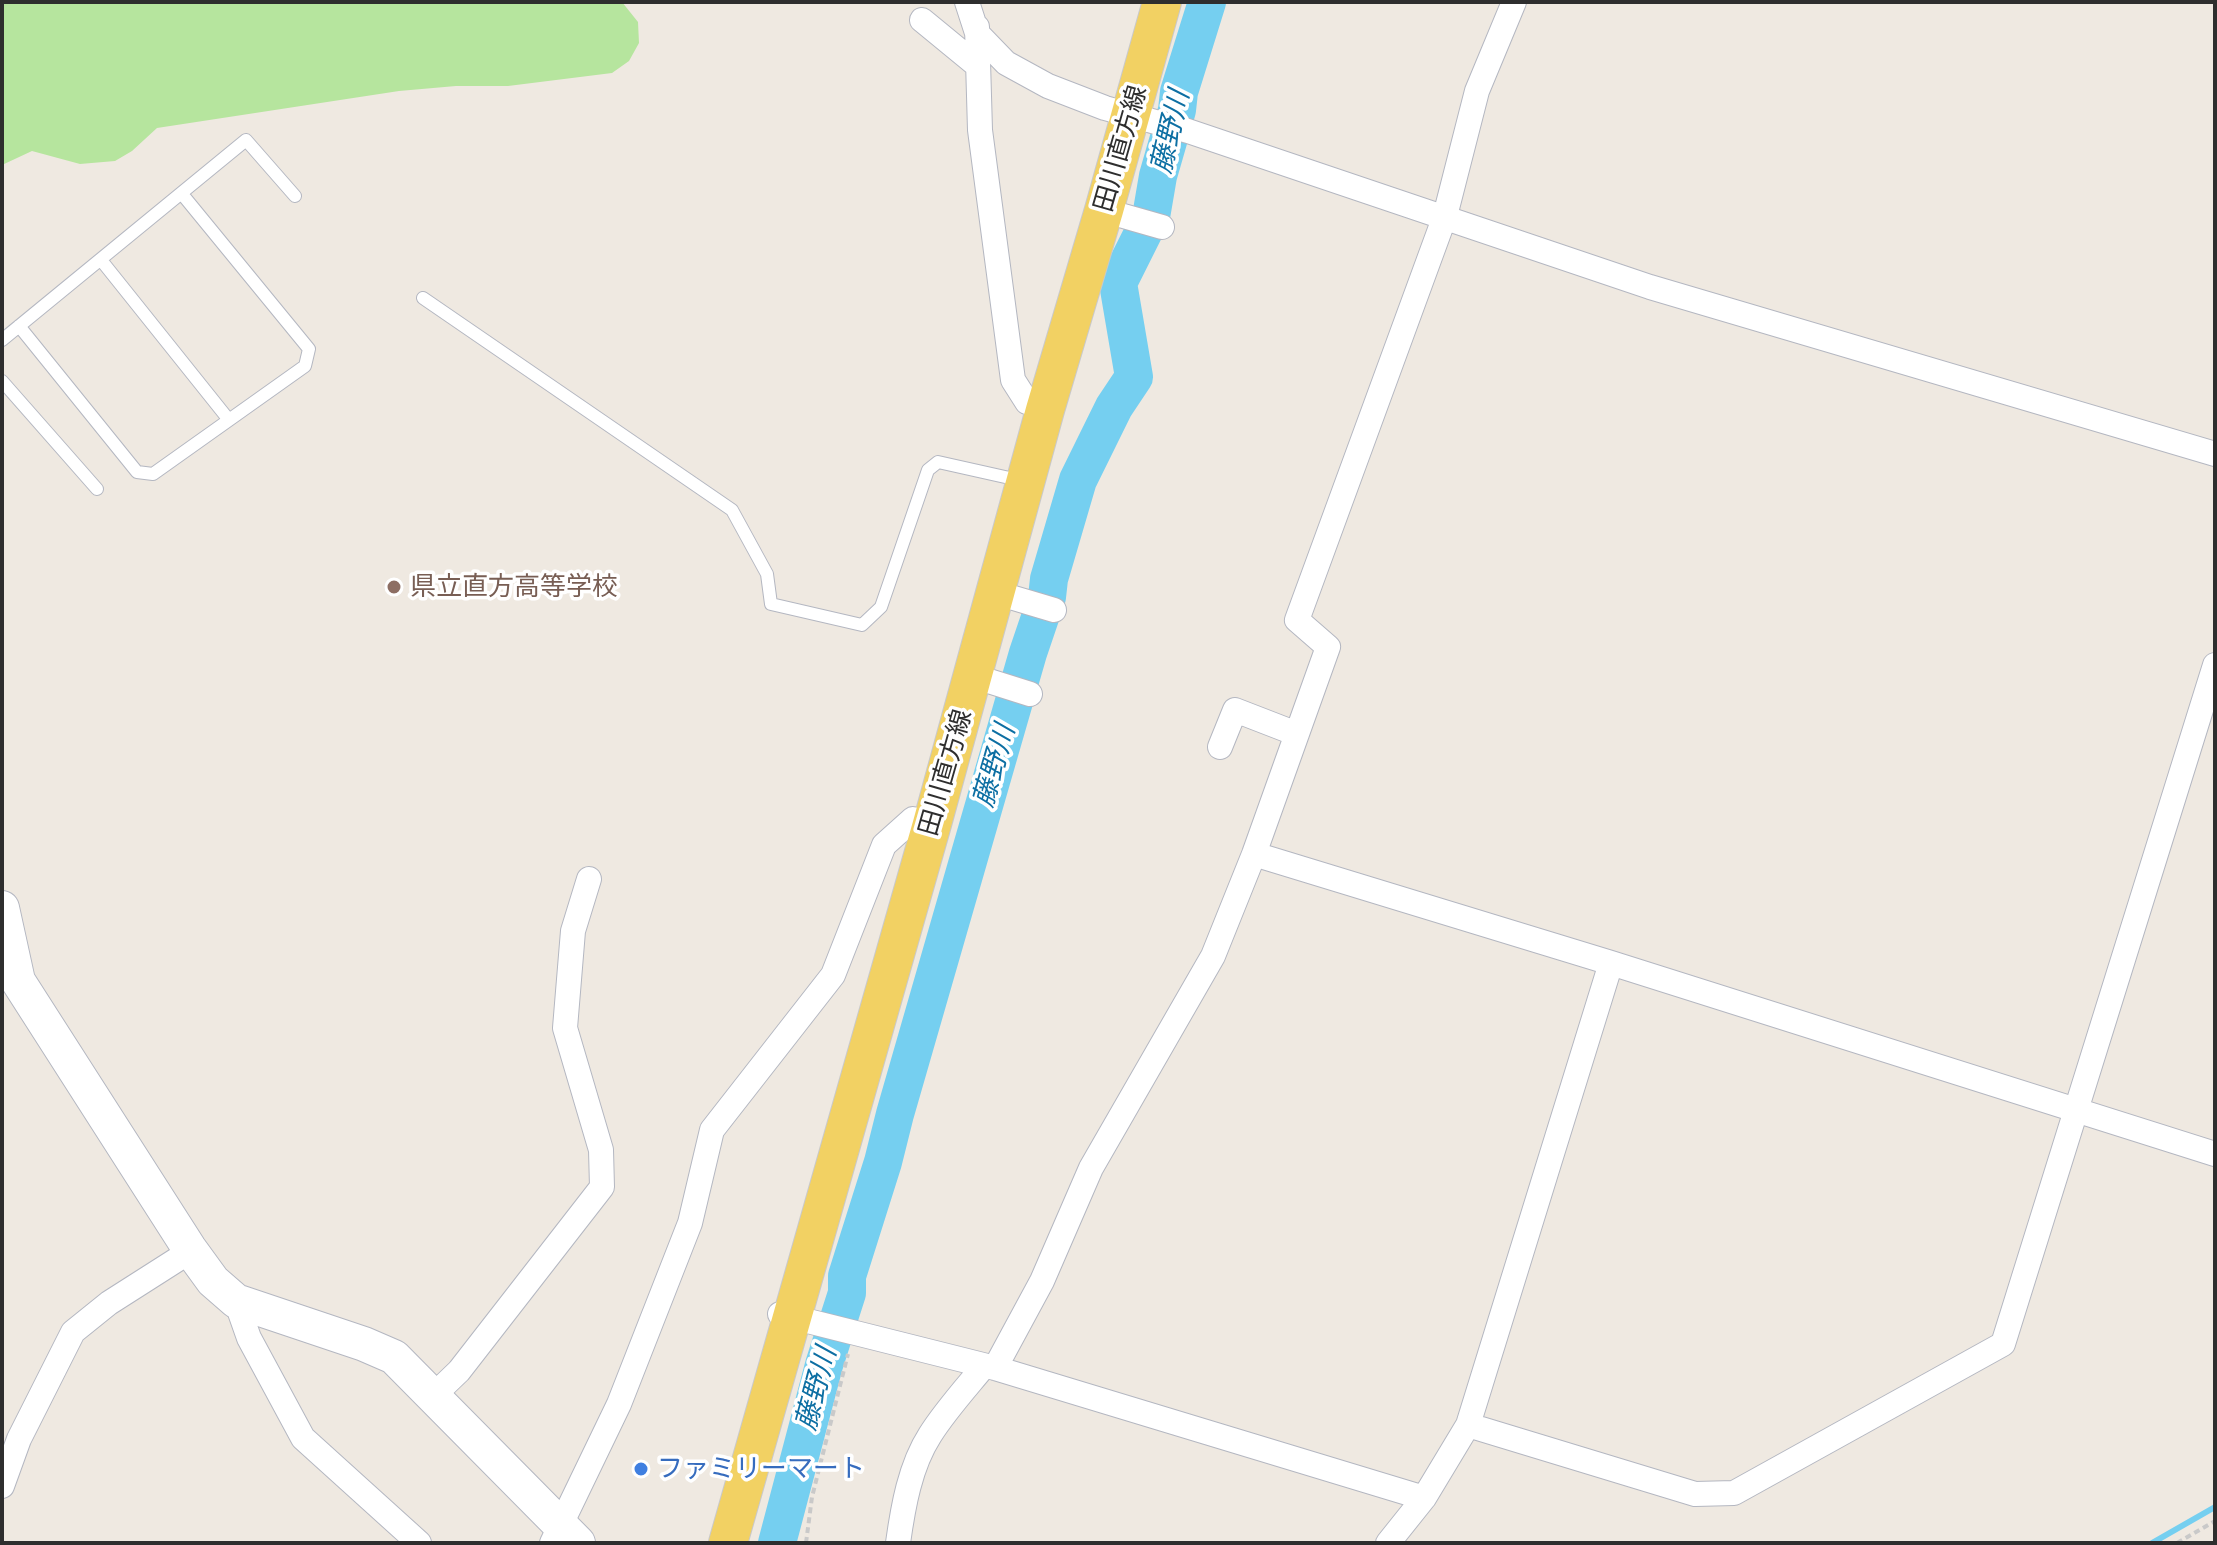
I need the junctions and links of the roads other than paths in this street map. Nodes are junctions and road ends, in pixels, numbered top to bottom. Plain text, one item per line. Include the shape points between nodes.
1 (967, 2) edge
2 (978, 2) edge
3 (1138, 2) edge
4 (1162, 2) edge
5 (1514, 2) edge
6 (922, 20) dead end
7 (977, 33) junction
8 (978, 66) junction
9 (1126, 113) junction
10 (182, 194) junction
11 (295, 196) dead end
12 (1105, 211) junction
13 (1445, 216) junction
14 (1162, 227) dead end
15 (101, 260) junction
16 (423, 298) dead end
17 (19, 326) junction
18 (2, 340) edge
19 (2, 381) edge
20 (1027, 402) junction
21 (229, 420) junction
22 (2215, 454) edge
23 (1016, 481) junction
24 (97, 489) dead end
25 (997, 593) junction
26 (1054, 610) dead end
27 (2215, 665) edge
28 (974, 676) junction
29 (1030, 694) dead end
30 (1297, 734) junction
31 (1220, 747) dead end
32 (922, 822) junction
33 (1254, 854) junction
34 (589, 879) dead end
35 (2, 908) edge
36 (1611, 963) junction
37 (2075, 1110) junction
38 (2215, 1154) edge
39 (178, 1259) dead end
40 (236, 1301) junction
41 (787, 1316) junction
42 (989, 1367) junction
43 (433, 1396) junction
44 (1468, 1425) junction
45 (2, 1486) edge
46 (1424, 1498) junction
47 (563, 1538) edge
48 (419, 1543) edge
49 (711, 1543) edge
50 (728, 1543) edge
51 (898, 1543) edge
52 (1388, 1543) edge

1 - 7 street
2 - 7 street
3 - 9 main road, 田川直方線
4 - 9 main road, 田川直方線
5 - 13 street via 1477,91
6 - 8 street
7 - 8 street
7 - 9 street via 1006,63 1048,86
8 - 20 street via 980,130 1013,380
9 - 12 main road, 田川直方線
9 - 13 street
9 - 20 main road, 田川直方線
10 - 11 lane via 246,140
10 - 15 lane
10 - 21 lane via 309,349 305,366
12 - 14 street
12 - 23 main road, 田川直方線
13 - 22 street via 1650,287
13 - 30 street via 1297,620 1328,647
15 - 17 lane
15 - 21 lane
16 - 23 lane via 732,510 767,574 771,604 862,625 881,607 928,470 938,462
17 - 18 lane
17 - 21 lane via 137,472 153,474
19 - 24 lane
20 - 23 main road, 田川直方線
23 - 25 main road, 田川直方線
23 - 32 main road, 田川直方線 via 978,590
25 - 26 street
25 - 28 main road, 田川直方線
27 - 37 street
28 - 29 street
28 - 32 main road, 田川直方線
30 - 31 street via 1235,710
30 - 33 street
32 - 41 main road, 田川直方線
32 - 47 street via 884,845 833,975 712,1130 690,1223
33 - 36 street
33 - 42 street via 1213,956 1091,1168 1042,1281
34 - 43 street via 573,931 565,1028 601,1150 602,1187 459,1371
35 - 40 street via 18,981 189,1248
36 - 37 street
36 - 44 street
37 - 38 street
37 - 44 street via 2003,1344 1734,1493 1695,1494
39 - 45 street via 73,1332 19,1439
40 - 43 street via 394,1357
40 - 48 street via 249,1338 303,1438
41 - 42 street
41 - 49 main road, 田川直方線
41 - 50 main road, 田川直方線
42 - 46 street
42 - 51 street via 930,1435 917,1463
43 - 47 street
44 - 46 street
46 - 52 street

